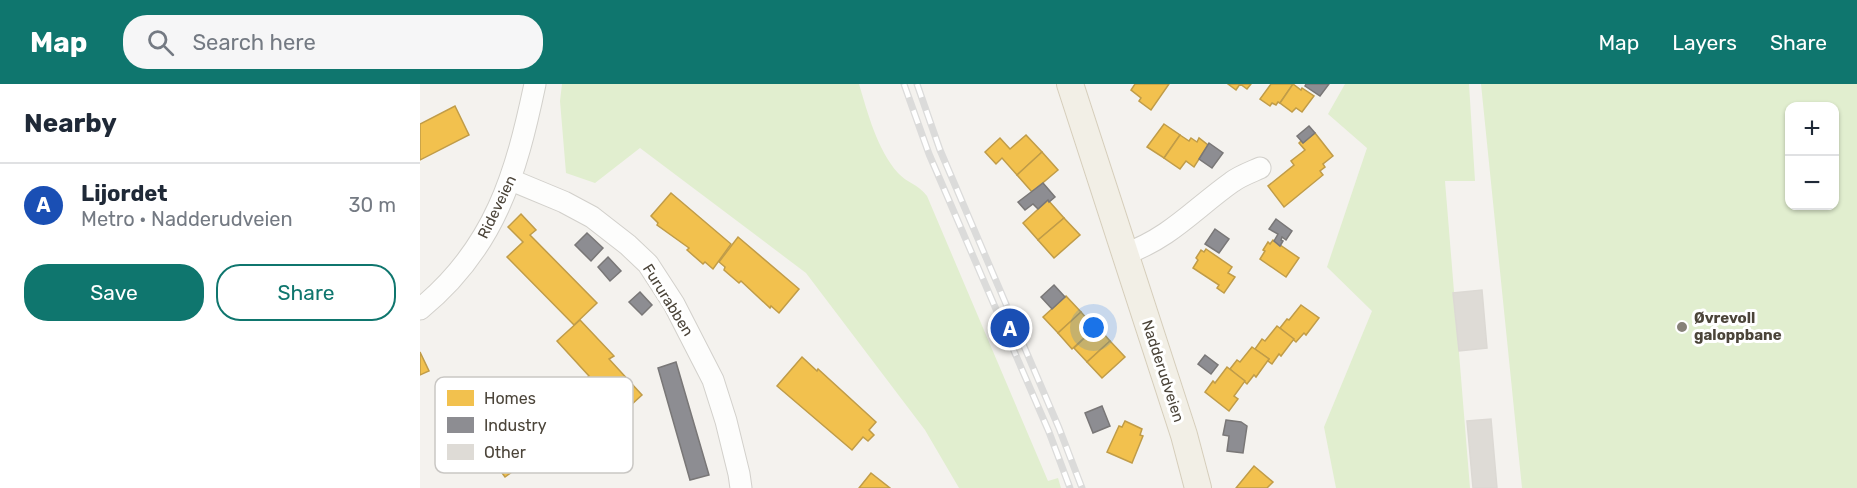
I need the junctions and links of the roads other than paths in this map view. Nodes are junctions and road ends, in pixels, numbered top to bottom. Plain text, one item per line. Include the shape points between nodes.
1 (535, 84) edge
2 (1070, 84) edge
3 (1260, 168) dead end
4 (511, 180) junction
5 (1125, 254) junction
6 (420, 309) edge
7 (741, 488) edge
8 (1198, 488) edge

1 - 4 street, Rideveien
2 - 5 main road, Nadderudveien
3 - 5 street via 1233,181 1169,232
4 - 6 street, Rideveien via 491,225 473,253 445,287
4 - 7 street, Fururabben via 592,217 648,264 674,304 713,381
5 - 8 main road, Nadderudveien

